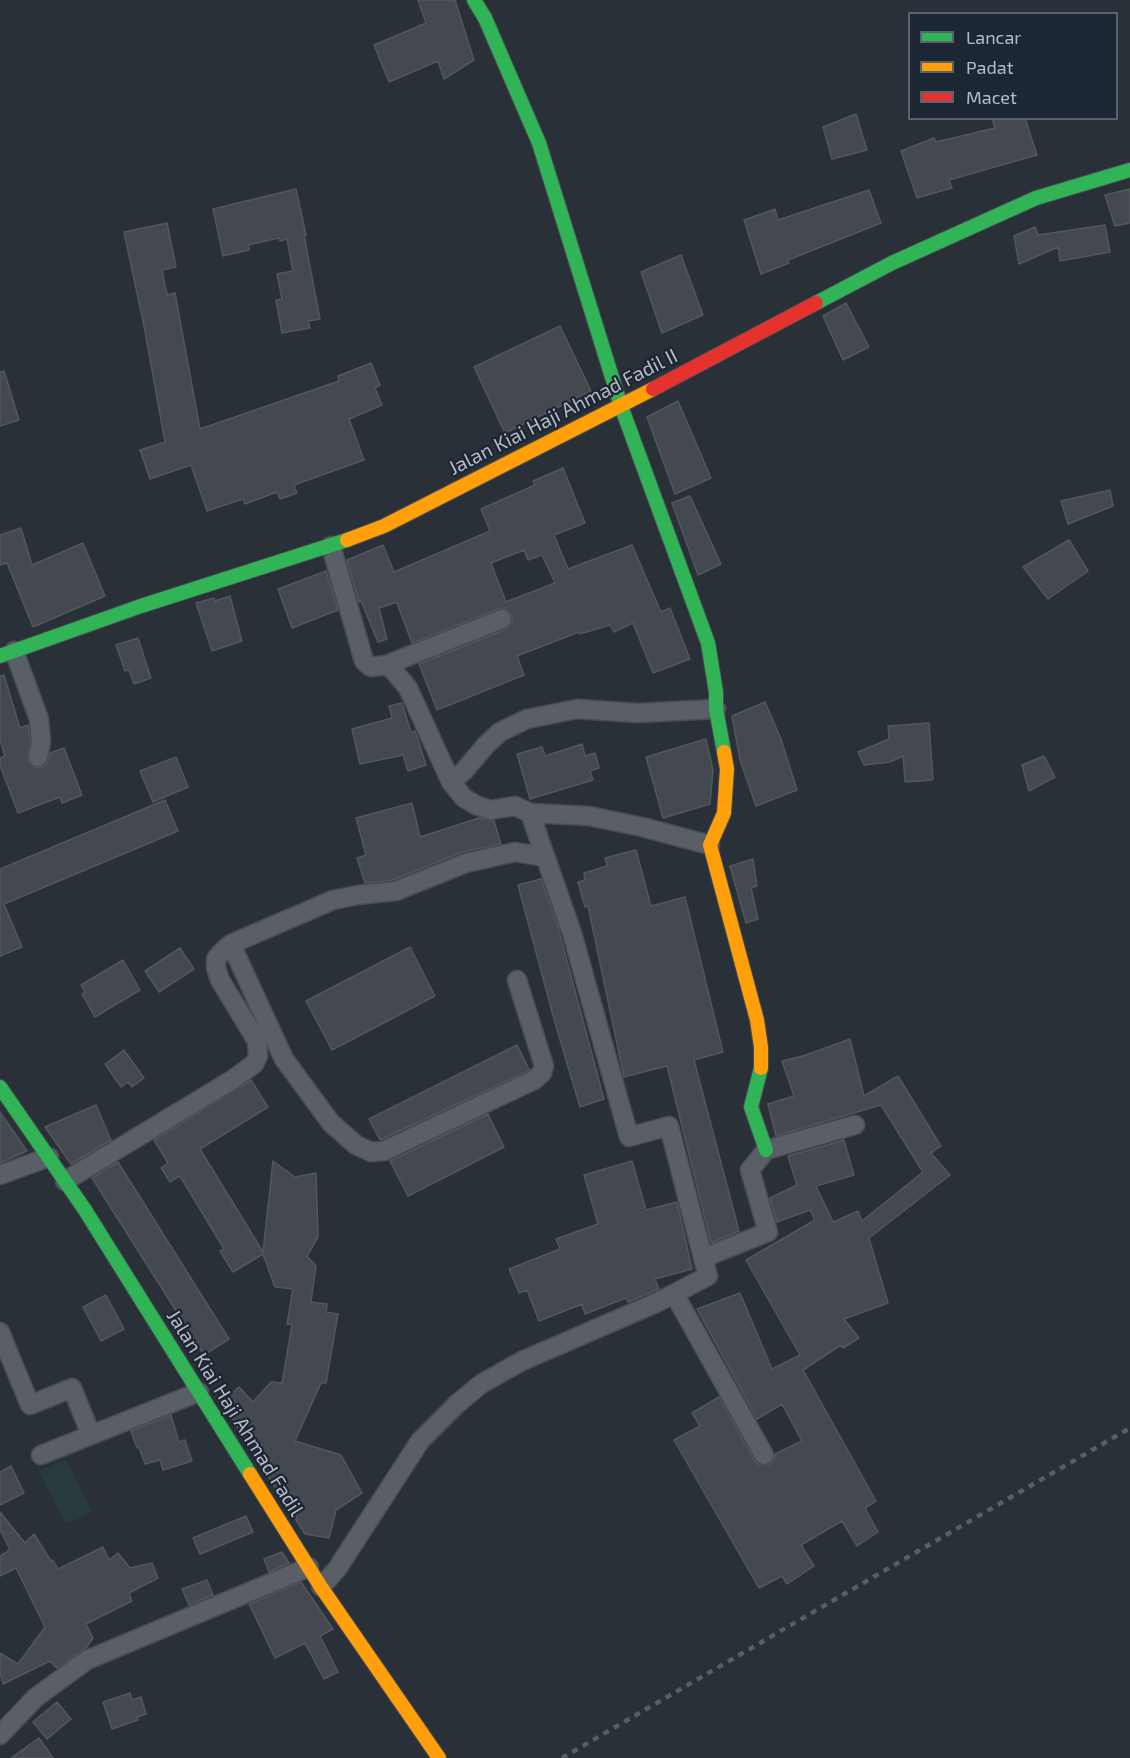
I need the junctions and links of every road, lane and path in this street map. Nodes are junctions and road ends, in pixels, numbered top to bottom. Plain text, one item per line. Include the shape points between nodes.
1 (474, 0) edge
2 (1130, 170) edge
3 (621, 406) junction
4 (331, 546) junction
5 (502, 619) dead end
6 (7, 653) edge
7 (386, 665) junction
8 (716, 709) junction
9 (38, 757) dead end
10 (456, 778) junction
11 (530, 813) junction
12 (710, 845) junction
13 (545, 857) junction
14 (231, 944) junction
15 (517, 980) dead end
16 (0, 1087) edge
17 (855, 1125) dead end
18 (766, 1150) junction
19 (49, 1156) junction
20 (0, 1175) edge
21 (65, 1181) junction
22 (703, 1258) junction
23 (675, 1294) junction
24 (0, 1332) edge
25 (199, 1392) junction
26 (91, 1435) junction
27 (41, 1455) dead end
28 (764, 1455) dead end
29 (309, 1566) junction
30 (321, 1587) junction
31 (0, 1735) edge
32 (439, 1758) edge

1 - 3 street via 539,143
2 - 3 street, Jalan Kiai Haji Ahmad Fadil II via 1036,198 903,258
3 - 4 street, Jalan Kiai Haji Ahmad Fadil II via 384,526
3 - 8 street via 708,642
4 - 6 street, Jalan Kiai Haji Ahmad Fadil II
4 - 7 street via 364,661 371,667
5 - 7 street
6 - 9 street via 37,712 41,742
7 - 10 street via 408,688
8 - 10 street via 638,713 577,709 545,714 500,732
8 - 12 street via 727,769 724,813
10 - 11 street via 464,798 476,805 490,810 514,806
11 - 12 street via 589,816
11 - 13 street
12 - 18 street via 757,1020 761,1069 752,1107
13 - 14 street via 515,852 466,864 396,891 333,900
13 - 22 street via 572,933 629,1137 669,1126
14 - 15 street via 284,1059 331,1122 356,1145 371,1152 384,1151 542,1073 544,1066
14 - 21 street via 216,959 216,968 257,1041 254,1064
16 - 19 street, Jalan Kiai Haji Ahmad Fadil
17 - 18 street
18 - 22 street via 750,1170 768,1232
19 - 20 street
19 - 21 street, Jalan Kiai Haji Ahmad Fadil
21 - 25 street, Jalan Kiai Haji Ahmad Fadil
22 - 23 street via 708,1276
23 - 28 street
23 - 30 street via 522,1361 481,1384 420,1442 338,1569
24 - 26 street via 30,1405 72,1388
25 - 26 street
25 - 29 street, Jalan Kiai Haji Ahmad Fadil
26 - 27 street
29 - 30 street, Jalan Kiai Haji Ahmad Fadil
29 - 31 street via 87,1660 35,1698
30 - 32 street, Jalan Kiai Haji Ahmad Fadil

